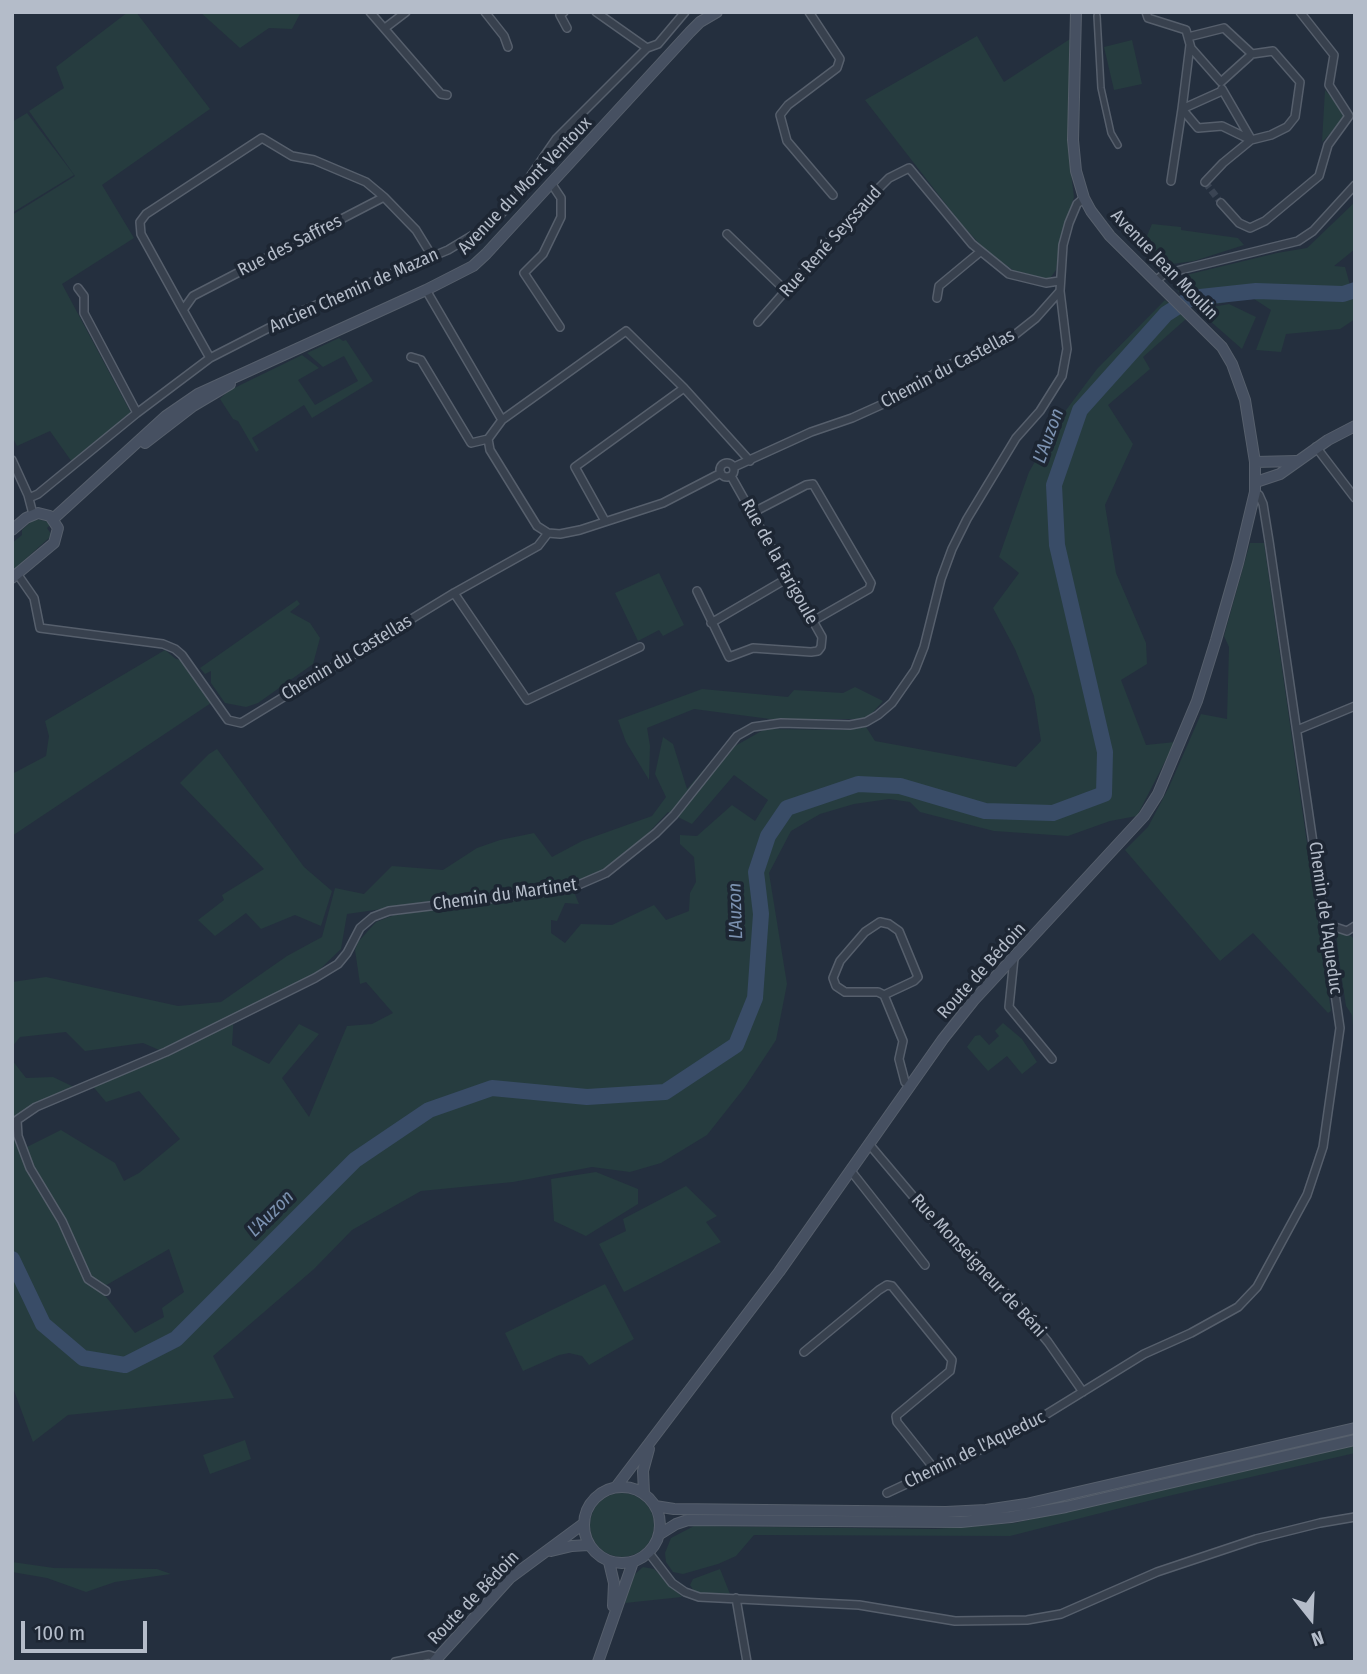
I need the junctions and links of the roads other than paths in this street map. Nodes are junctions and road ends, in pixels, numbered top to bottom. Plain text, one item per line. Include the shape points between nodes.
1 (370, 12) edge
2 (406, 12) edge
3 (485, 12) edge
4 (596, 12) edge
5 (717, 12) edge
6 (809, 12) edge
7 (1076, 12) edge
8 (1146, 12) edge
9 (1300, 12) edge
10 (560, 13) edge
11 (685, 13) edge
12 (1097, 16) dead end
13 (696, 26) junction
14 (385, 28) junction
15 (567, 28) dead end
16 (1189, 41) junction
17 (508, 47) dead end
18 (647, 48) junction
19 (1252, 54) junction
20 (1221, 82) junction
21 (1222, 91) junction
22 (447, 95) dead end
23 (1182, 109) junction
24 (1251, 140) junction
25 (1118, 145) dead end
26 (1171, 181) dead end
27 (1205, 182) dead end
28 (551, 183) junction
29 (1355, 185) edge
30 (833, 195) dead end
31 (384, 197) junction
32 (1084, 198) junction
33 (1221, 202) tunnel mouth
34 (727, 234) dead end
35 (980, 252) junction
36 (432, 256) junction
37 (1059, 281) junction
38 (1155, 281) junction
39 (78, 288) dead end
40 (426, 290) junction
41 (786, 291) junction
42 (1060, 291) junction
43 (937, 298) dead end
44 (183, 310) junction
45 (758, 322) dead end
46 (559, 327) dead end
47 (411, 357) dead end
48 (210, 358) junction
49 (684, 388) junction
50 (137, 413) junction
51 (502, 421) junction
52 (1355, 426) edge
53 (488, 439) junction
54 (1316, 447) junction
55 (12, 460) edge
56 (750, 461) junction
57 (1296, 461) junction
58 (1255, 462) junction
59 (734, 467) junction
60 (721, 473) junction
61 (731, 476) junction
62 (1255, 487) junction
63 (29, 498) junction
64 (1355, 498) edge
65 (752, 513) junction
66 (33, 514) junction
67 (53, 519) junction
68 (605, 522) junction
69 (12, 530) edge
70 (548, 533) junction
71 (15, 576) edge
72 (788, 578) junction
73 (697, 592) dead end
74 (454, 593) junction
75 (813, 621) junction
76 (711, 623) junction
77 (640, 647) dead end
78 (1355, 706) edge
79 (1297, 730) junction
80 (1355, 926) edge
81 (1325, 927) junction
82 (1014, 958) junction
83 (884, 995) junction
84 (1052, 1059) dead end
85 (901, 1066) junction
86 (919, 1073) junction
87 (910, 1086) junction
88 (869, 1144) junction
89 (851, 1171) junction
90 (925, 1265) dead end
91 (106, 1292) dead end
92 (804, 1352) dead end
93 (1083, 1392) junction
94 (1355, 1428) edge
95 (654, 1437) junction
96 (1355, 1440) edge
97 (936, 1471) junction
98 (616, 1487) junction
99 (644, 1493) junction
100 (887, 1493) dead end
101 (655, 1506) junction
102 (1355, 1517) edge
103 (583, 1524) junction
104 (660, 1534) junction
105 (589, 1545) junction
106 (649, 1553) junction
107 (537, 1556) junction
108 (610, 1562) junction
109 (633, 1562) junction
110 (736, 1598) junction
111 (610, 1627) junction
112 (435, 1660) edge
113 (395, 1662) edge
114 (598, 1662) edge
115 (747, 1662) edge

1 - 14 street
2 - 14 street
3 - 17 street
4 - 18 street
5 - 13 main road, Avenue du Mont Ventoux
6 - 30 street via 840,59 837,68 780,115 787,141
7 - 32 main road, Avenue Jean Moulin via 1073,140
8 - 16 street via 1148,18 1186,30
9 - 33 street via 1334,55 1329,85 1349,116 1328,145 1319,176 1265,221 1250,228 1239,223
10 - 15 street
11 - 13 street
11 - 18 street, Ancien Chemin de Mazan via 658,44
12 - 25 street via 1101,88
13 - 28 main road, Avenue du Mont Ventoux
14 - 22 street via 441,94
16 - 19 street via 1224,28
16 - 20 street
16 - 23 street
18 - 36 street, Ancien Chemin de Mazan via 556,139 498,217 468,239
19 - 20 street
19 - 24 street via 1273,51 1300,82 1295,117 1287,127
20 - 21 street
21 - 23 street
21 - 24 street
23 - 24 street via 1198,128 1222,126
23 - 26 street
24 - 27 street
28 - 40 main road, Avenue du Mont Ventoux via 473,266
28 - 46 street via 561,198 561,217 543,254 524,273
29 - 38 street via 1298,241 1184,269
31 - 36 street via 416,230
31 - 44 street, Rue des Saffres via 209,287 193,296
31 - 44 street via 366,182 314,160 292,156 262,138 140,222 141,234
32 - 37 street via 1069,223
32 - 38 main road, Avenue Jean Moulin via 1100,225
34 - 41 street
35 - 37 street via 1009,274 1046,283
35 - 41 street, Rue René Seyssaud via 909,168 889,178
35 - 43 street via 939,286
36 - 48 street, Ancien Chemin de Mazan via 304,310
37 - 42 street
38 - 58 main road, Avenue Jean Moulin via 1222,347 1232,364 1245,400
39 - 50 street via 84,296 84,313
40 - 51 street
40 - 67 main road, Avenue du Mont Ventoux via 285,354 193,406
41 - 45 street, Rue René Seyssaud
42 - 56 street, Chemin du Castellas via 1012,337 963,358 883,404
42 - 91 street, Chemin du Martinet via 1067,349 1062,376 1016,438 967,519 940,579 915,670 878,715 850,725 753,727 737,736 656,833 606,873 569,889 389,911 373,917 360,928 338,964 315,978 166,1052 36,1107 17,1120 30,1168 62,1221 88,1279
44 - 48 street
47 - 53 street via 421,360 471,443
48 - 50 street, Ancien Chemin de Mazan
49 - 51 street via 626,331
49 - 56 street
49 - 68 street via 575,467
50 - 63 street, Ancien Chemin de Mazan
51 - 53 street
52 - 54 main road
53 - 70 street via 490,450 537,526
54 - 57 main road
54 - 64 street
55 - 63 street
56 - 59 street, Chemin du Castellas
57 - 58 main road
57 - 62 main road
58 - 62 main road, Avenue Jean Moulin
59 - 60 street via 724,464
59 - 61 street
60 - 61 street
60 - 68 street via 678,497
61 - 65 street, Rue de la Farigoule
62 - 79 street, Chemin de l'Aqueduc via 1263,504
62 - 82 main road, Route de Bédoin via 1197,701 1157,794 1131,831
63 - 66 street
65 - 72 street, Rue de la Farigoule
65 - 75 street via 813,484 871,583 869,589
66 - 67 main road
66 - 69 main road
67 - 71 main road via 58,528 56,540
68 - 70 street
70 - 74 street, Chemin du Castellas via 538,546
71 - 74 street, Chemin du Castellas via 34,598 40,628 174,649 228,720 241,723
72 - 75 street, Rue de la Farigoule
72 - 76 street
73 - 76 street, Rue de la Farigoule
74 - 77 street via 527,700
75 - 76 street, Rue de la Farigoule via 822,638 818,651 753,648 732,657 726,654
78 - 79 street
79 - 81 street, Chemin de l'Aqueduc
80 - 81 street via 1347,931
81 - 93 street, Chemin de l'Aqueduc via 1340,1028 1323,1147 1307,1195 1257,1287 1238,1307 1144,1354
82 - 84 street via 1009,1007
82 - 86 main road, Route de Bédoin via 974,1000
83 - 83 street via 918,977 899,931 880,922 840,961 833,978 845,992
83 - 85 street via 903,1041
85 - 86 street
85 - 87 street
86 - 87 main road, Route de Bédoin
87 - 88 main road, Route de Bédoin
88 - 89 main road, Route de Bédoin
88 - 93 street, Rue Monseigneur de Béni via 944,1233 1016,1303
89 - 90 street
89 - 95 main road, Route de Bédoin
92 - 97 street via 879,1290 892,1286 952,1360 950,1371 896,1416
93 - 97 street, Chemin de l'Aqueduc via 1016,1433
94 - 101 main road via 986,1510
95 - 98 main road, Route de Bédoin
95 - 99 main road, Route de Bédoin via 643,1471
96 - 104 main road via 1011,1517 961,1522 688,1520
97 - 100 street, Chemin de l'Aqueduc
98 - 99 main road
98 - 103 main road via 597,1496
99 - 101 main road
101 - 104 main road
102 - 110 street via 1256,1539 1157,1572 1061,1614 1027,1620 955,1621 859,1605
103 - 105 main road
103 - 107 main road, Route de Bédoin
104 - 106 main road
105 - 107 main road
105 - 108 main road
106 - 109 main road
106 - 110 street via 685,1592
107 - 112 main road, Route de Bédoin via 510,1578
108 - 109 main road
108 - 111 main road via 614,1583
109 - 111 main road
110 - 115 street
111 - 114 main road
112 - 113 street via 429,1655

